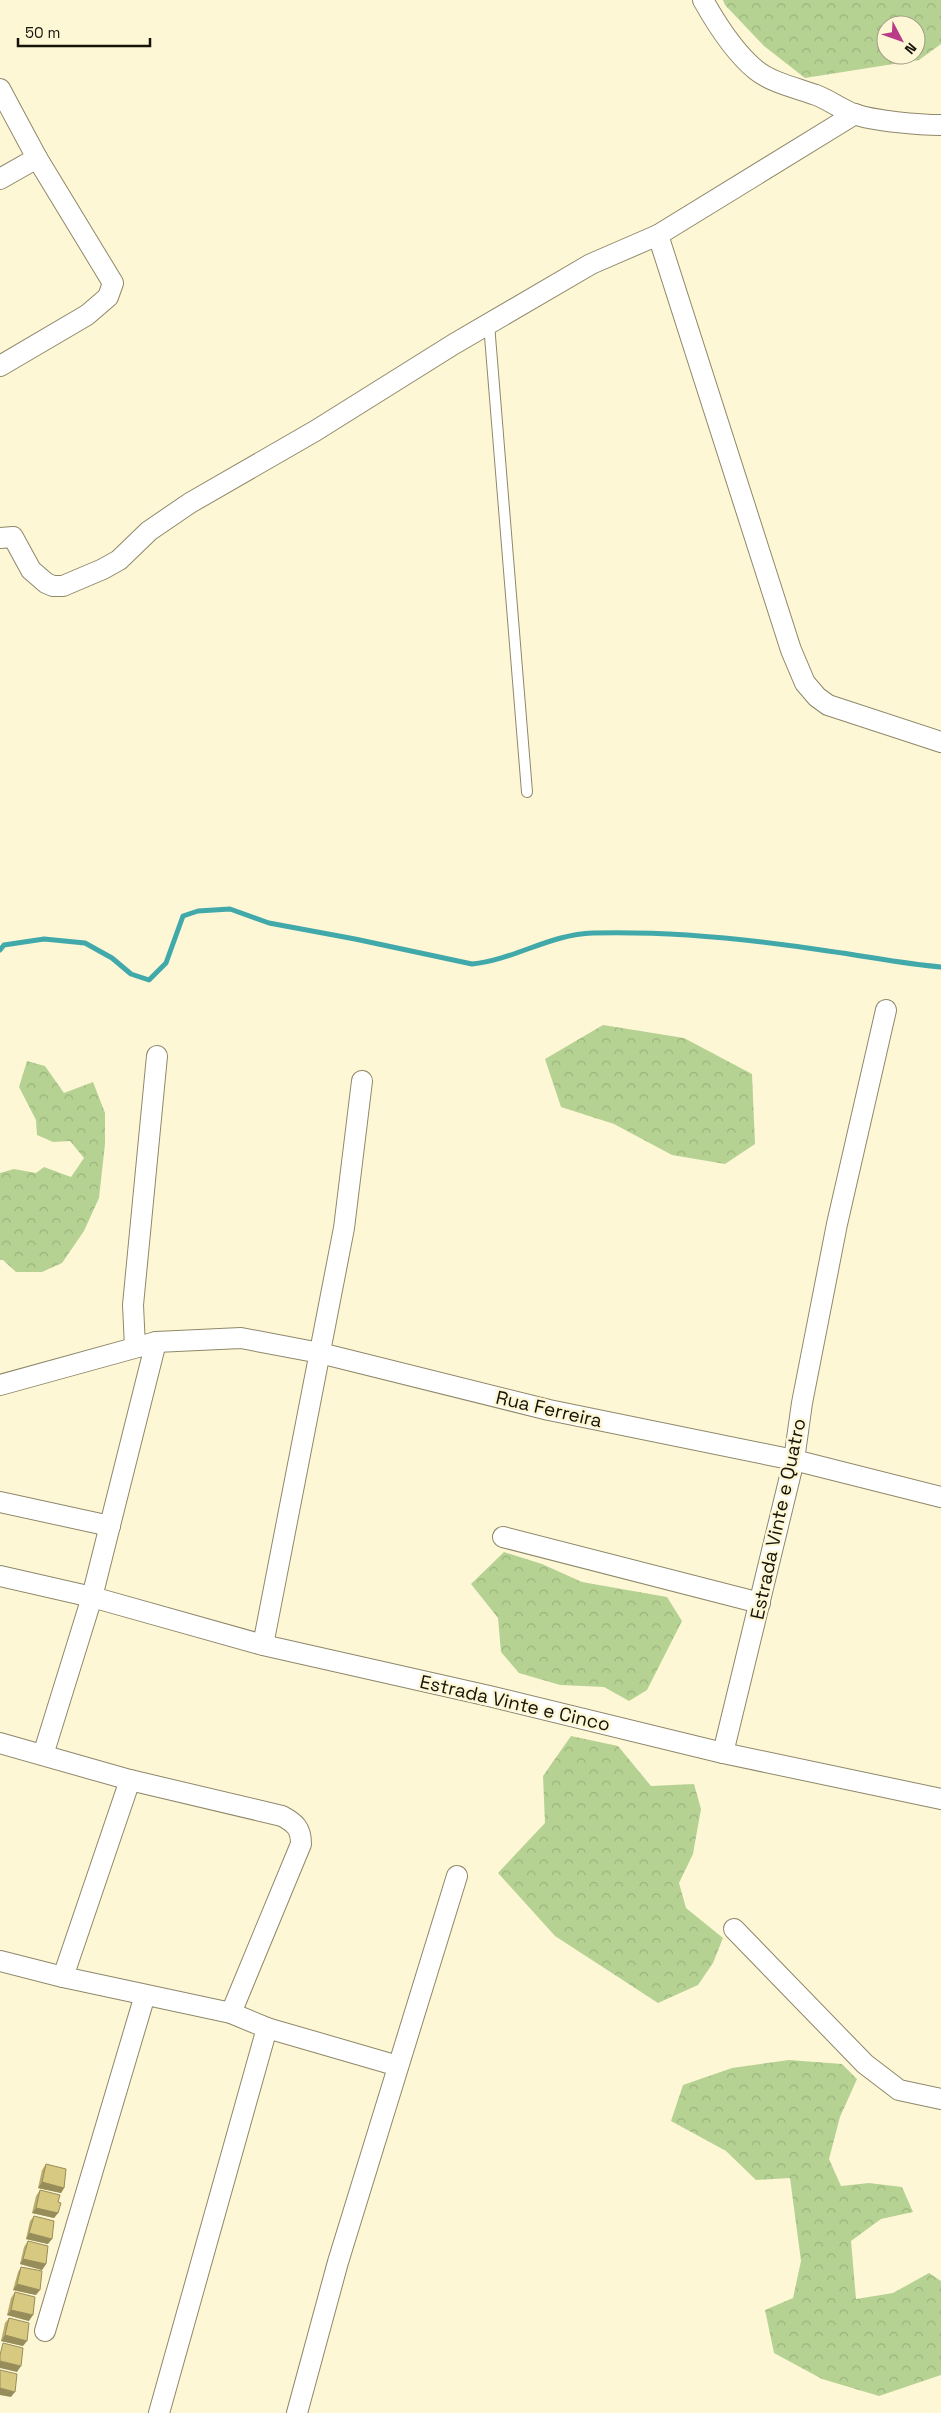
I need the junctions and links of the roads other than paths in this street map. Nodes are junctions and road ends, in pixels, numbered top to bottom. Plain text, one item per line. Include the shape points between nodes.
1 (703, 0) edge
2 (0, 89) edge
3 (855, 114) junction
4 (941, 124) edge
5 (37, 158) junction
6 (0, 179) edge
7 (658, 235) junction
8 (488, 324) junction
9 (0, 366) edge
10 (0, 538) edge
11 (941, 742) edge
12 (527, 792) dead end
13 (886, 1010) dead end
14 (157, 1056) dead end
15 (362, 1082) dead end
16 (156, 1342) junction
17 (135, 1347) junction
18 (320, 1353) junction
19 (0, 1385) edge
20 (794, 1460) junction
21 (941, 1497) edge
22 (0, 1502) edge
23 (110, 1526) junction
24 (503, 1538) dead end
25 (0, 1576) edge
26 (92, 1597) junction
27 (760, 1603) junction
28 (263, 1645) junction
29 (0, 1743) edge
30 (723, 1753) junction
31 (43, 1755) junction
32 (130, 1780) junction
33 (941, 1799) edge
34 (457, 1876) dead end
35 (734, 1929) dead end
36 (0, 1961) edge
37 (63, 1977) junction
38 (145, 1995) junction
39 (231, 2013) junction
40 (267, 2028) junction
41 (398, 2066) junction
42 (941, 2100) edge
43 (46, 2331) dead end
44 (159, 2413) edge
45 (297, 2413) edge

1 - 3 street via 737,51 758,72
2 - 5 street
3 - 4 street via 920,125
3 - 7 street
5 - 6 street
5 - 9 street via 113,283 108,297 86,315
7 - 8 street via 591,264
7 - 11 street via 752,532 791,650 805,682 828,705
8 - 10 street via 315,431 190,502 103,569 63,586 46,584 31,570 14,537
8 - 12 lane
13 - 20 street, Estrada Vinte e Quatro via 837,1224 802,1402
14 - 17 street via 133,1305
15 - 18 street via 344,1228
16 - 17 street, Rua Ferreira
16 - 18 street, Rua Ferreira via 241,1338
16 - 23 street
17 - 19 street, Rua Ferreira
18 - 20 street, Rua Ferreira via 549,1410
18 - 28 street
20 - 21 street, Rua Ferreira
20 - 27 street, Estrada Vinte e Quatro
22 - 23 street
23 - 26 street
24 - 27 street
25 - 26 street, Estrada Vinte e Cinco
26 - 28 street, Estrada Vinte e Cinco
26 - 31 street
27 - 30 street, Estrada Vinte e Quatro
28 - 30 street, Estrada Vinte e Cinco
29 - 31 street
30 - 33 street, Estrada Vinte e Cinco
31 - 32 street
32 - 37 street
32 - 39 street via 282,1816 295,1823 301,1833 301,1844
34 - 41 street
35 - 42 street via 865,2064 899,2090
36 - 37 street
37 - 38 street
38 - 39 street
38 - 43 street
39 - 40 street
40 - 41 street
40 - 44 street
41 - 45 street via 338,2262

